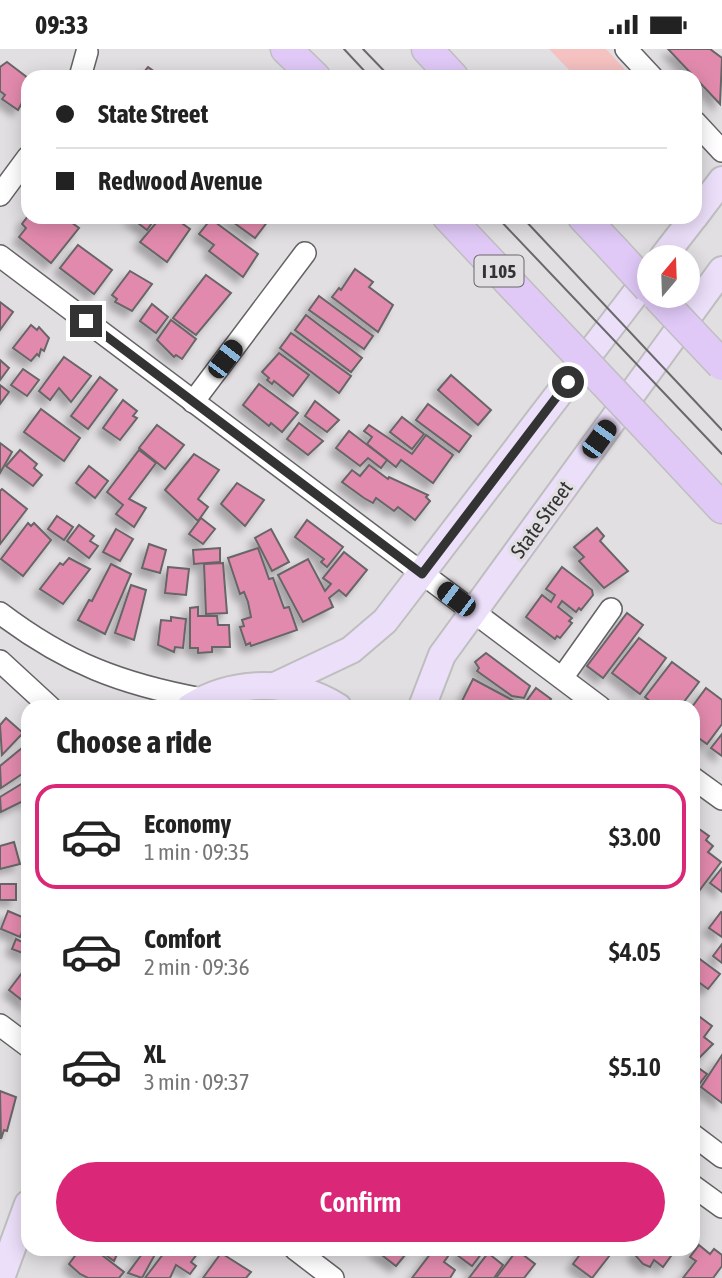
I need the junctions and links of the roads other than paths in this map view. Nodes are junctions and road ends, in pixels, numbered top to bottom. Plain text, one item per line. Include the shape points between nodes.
1 (286, 49) edge
2 (427, 49) edge
3 (626, 49) edge
4 (88, 52) dead end
5 (82, 70) edge
6 (307, 70) edge
7 (446, 70) edge
8 (646, 70) edge
9 (702, 130) edge
10 (722, 151) edge
11 (21, 166) edge
12 (722, 180) edge
13 (0, 195) edge
14 (702, 206) edge
15 (456, 224) edge
16 (590, 224) edge
17 (688, 224) edge
18 (672, 245) edge
19 (305, 253) dead end
20 (0, 256) edge
21 (722, 270) edge
22 (637, 275) edge
23 (637, 292) edge
24 (668, 308) edge
25 (722, 365) edge
26 (193, 402) junction
27 (722, 508) edge
28 (422, 574) junction
29 (611, 609) dead end
30 (473, 612) junction
31 (0, 613) edge
32 (0, 661) edge
33 (562, 678) junction
34 (277, 685) junction
35 (42, 700) edge
36 (186, 700) edge
37 (206, 700) edge
38 (324, 700) edge
39 (425, 700) edge
40 (591, 700) edge
41 (700, 783) edge
42 (722, 799) edge
43 (0, 1025) edge
44 (21, 1041) edge
45 (700, 1140) edge
46 (722, 1157) edge
47 (700, 1191) edge
48 (722, 1207) edge
49 (21, 1222) edge
50 (304, 1256) edge
51 (1, 1278) edge
52 (333, 1278) edge

1 - 6 highway
2 - 7 highway
3 - 8 street
4 - 5 street
9 - 10 street
11 - 13 street
12 - 14 main road
15 - 27 highway, I 105, bridge
16 - 22 highway, bridge
17 - 18 main road
19 - 26 street
20 - 26 street
21 - 30 main road, State Street
23 - 28 main road
24 - 25 highway, bridge
26 - 28 street
28 - 30 street
28 - 34 main road via 385,621 351,650
29 - 33 street
30 - 33 street
30 - 39 main road, State Street via 442,655
31 - 36 street via 53,651 97,672
32 - 35 street
33 - 40 street
34 - 37 main road
34 - 38 main road
41 - 42 street
43 - 44 street
45 - 46 street
47 - 48 street
49 - 51 main road
50 - 52 street

